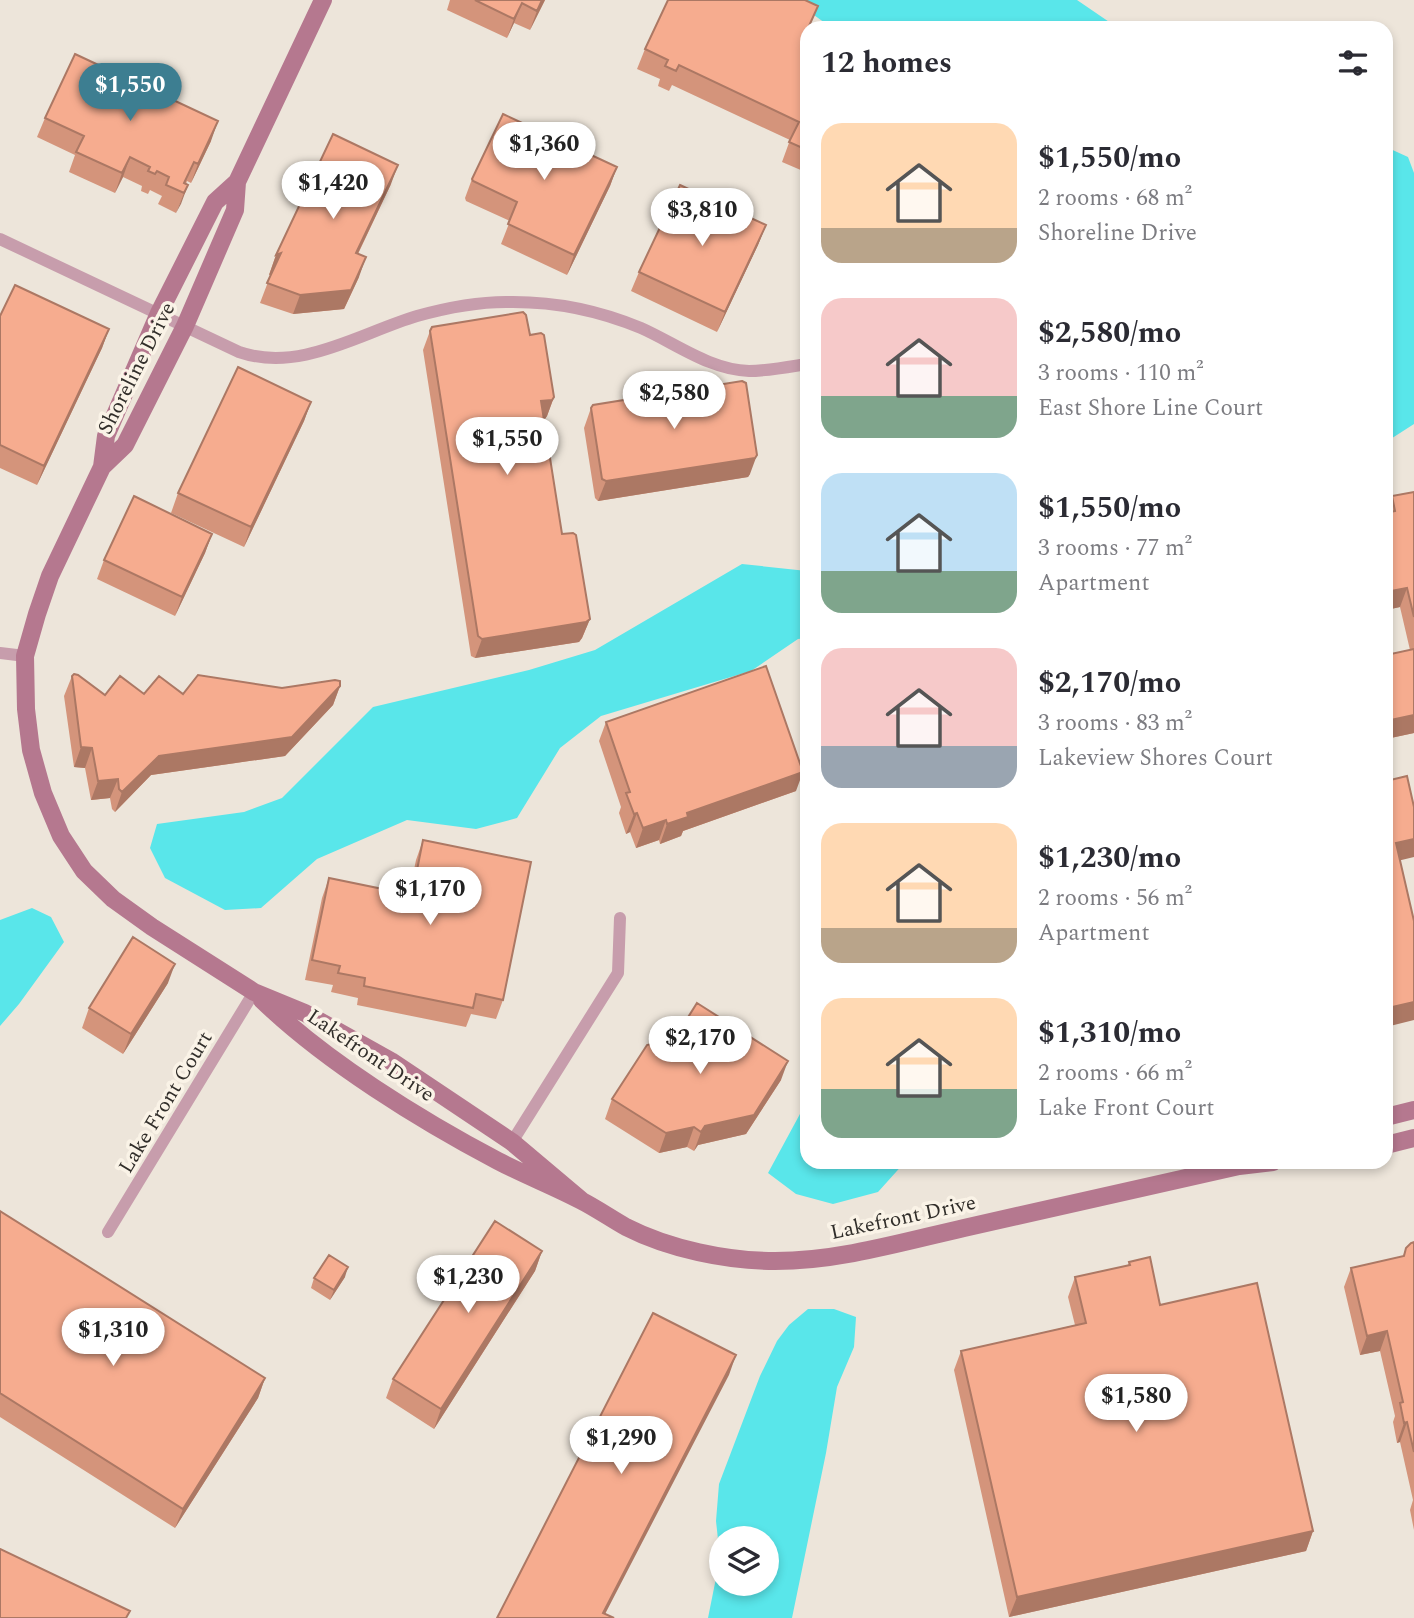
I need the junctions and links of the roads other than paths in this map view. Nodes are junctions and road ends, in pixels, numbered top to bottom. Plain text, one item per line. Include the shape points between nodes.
1 (323, 0) edge
2 (237, 182) junction
3 (0, 239) edge
4 (159, 313) junction
5 (185, 326) junction
6 (800, 364) edge
7 (102, 467) junction
8 (0, 653) edge
9 (25, 656) junction
10 (620, 918) dead end
11 (254, 992) junction
12 (1414, 1110) edge
13 (1393, 1115) edge
14 (1414, 1138) edge
15 (512, 1142) junction
16 (1393, 1142) edge
17 (1216, 1169) edge
18 (582, 1200) junction
19 (108, 1232) dead end

1 - 2 street, Shoreline Drive
2 - 4 street, Shoreline Drive via 215,202
2 - 5 street, Shoreline Drive via 235,210
3 - 4 street
4 - 5 street
4 - 7 street, Shoreline Drive via 106,436
5 - 6 street via 255,358 280,359 304,356 454,307 535,302 616,319 725,367 749,371
5 - 7 street, Shoreline Drive via 125,445
7 - 9 street via 50,576
8 - 9 street
9 - 11 street, Lakefront Drive via 26,709 43,793 61,836 84,871 152,927
10 - 15 street via 618,973
11 - 15 street, Lakefront Drive via 305,1013 391,1061
11 - 18 street, Lakefront Drive via 293,1030 421,1117 499,1162
11 - 19 street, Lake Front Court
12 - 13 street
14 - 16 street
15 - 18 street, Lakefront Drive
17 - 18 street, Lakefront Drive via 807,1260 744,1260 686,1248 628,1227

